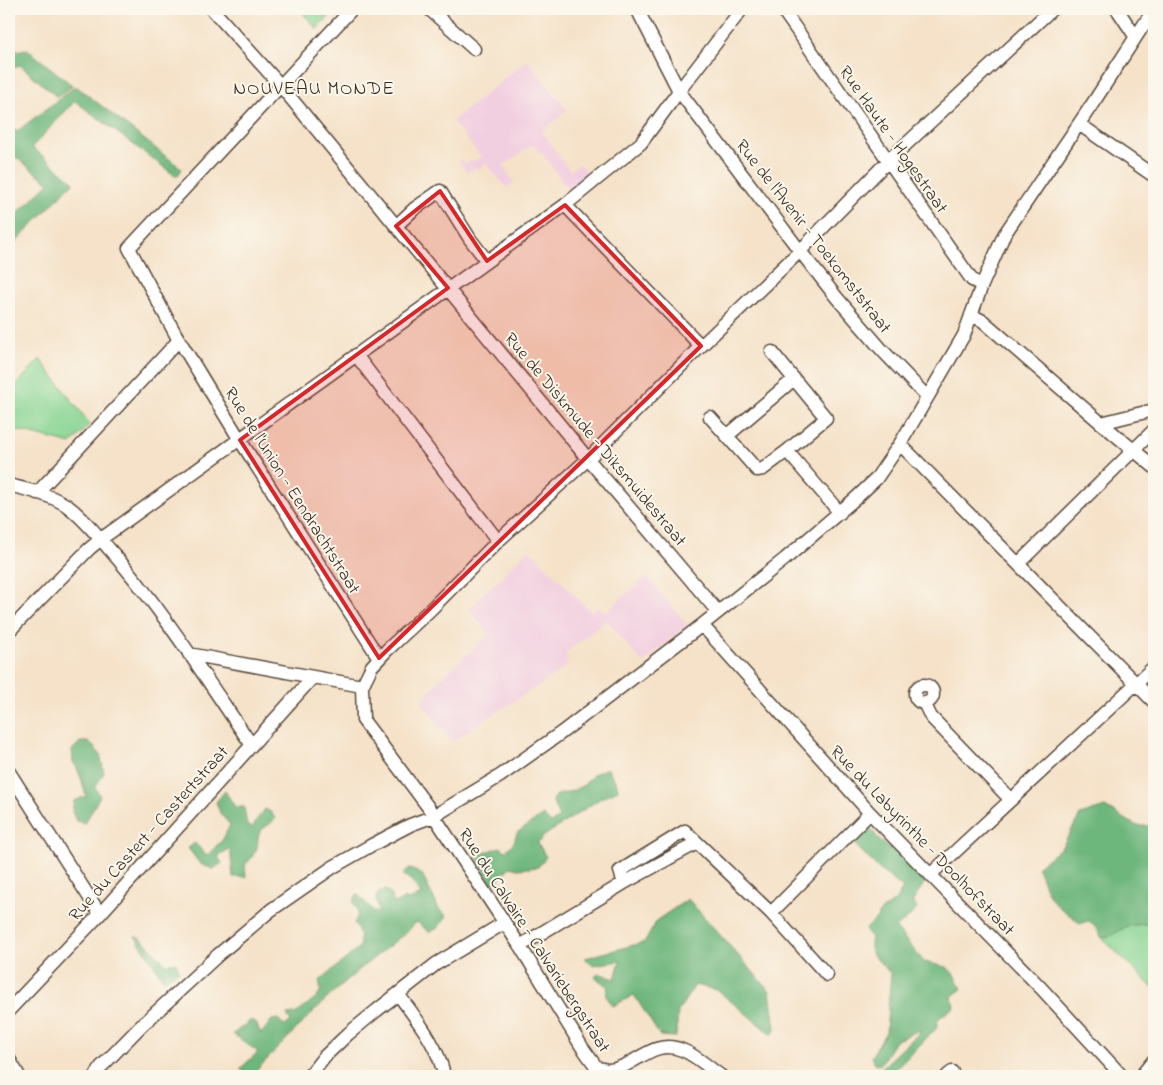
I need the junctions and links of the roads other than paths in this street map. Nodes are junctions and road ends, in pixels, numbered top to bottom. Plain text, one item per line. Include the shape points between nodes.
1 (212, 9) edge
2 (352, 9) edge
3 (430, 9) edge
4 (637, 9) edge
5 (742, 9) edge
6 (782, 9) edge
7 (1052, 9) edge
8 (1117, 9) edge
9 (1154, 9) edge
10 (1135, 36) junction
11 (474, 49) dead end
12 (280, 85) junction
13 (679, 91) junction
14 (1093, 103) junction
15 (1079, 124) junction
16 (1093, 134) junction
17 (888, 161) junction
18 (1154, 176) edge
19 (565, 205) junction
20 (396, 226) junction
21 (800, 252) junction
22 (487, 261) junction
23 (982, 285) junction
24 (448, 288) junction
25 (971, 315) junction
26 (179, 340) junction
27 (701, 346) junction
28 (772, 352) dead end
29 (356, 355) junction
30 (794, 379) junction
31 (927, 397) junction
32 (1154, 410) edge
33 (710, 417) dead end
34 (1101, 423) junction
35 (1154, 430) edge
36 (727, 436) junction
37 (240, 440) junction
38 (900, 444) junction
39 (1134, 450) junction
40 (787, 451) junction
41 (588, 459) junction
42 (1154, 467) edge
43 (9, 485) edge
44 (36, 492) junction
45 (840, 513) junction
46 (101, 539) junction
47 (498, 541) junction
48 (1018, 564) junction
49 (718, 612) junction
50 (702, 625) junction
51 (9, 631) edge
52 (189, 654) junction
53 (379, 658) junction
54 (1154, 667) edge
55 (313, 677) junction
56 (1136, 684) junction
57 (362, 686) junction
58 (1154, 702) edge
59 (924, 703) dead end
60 (251, 744) junction
61 (9, 772) edge
62 (1011, 800) junction
63 (870, 813) junction
64 (434, 816) junction
65 (931, 874) junction
66 (771, 913) junction
67 (100, 914) junction
68 (504, 923) junction
69 (520, 946) junction
70 (827, 975) dead end
71 (398, 994) junction
72 (9, 1010) edge
73 (9, 1059) edge
74 (1154, 1060) edge
75 (19, 1076) edge
76 (96, 1076) edge
77 (309, 1076) edge
78 (444, 1076) edge
79 (721, 1076) edge
80 (1122, 1076) edge
81 (1140, 1076) edge

1 - 12 street, Rue de Diskmude - Diksmuidestraat
2 - 12 street
3 - 11 street
4 - 13 street, Rue de l'Avenir - Toekomststraat
5 - 13 street
6 - 17 street, Rue Haute - Hogestraat
7 - 17 street
8 - 10 street
9 - 10 street
10 - 14 street
12 - 20 street, Rue de Diskmude - Diksmuidestraat
12 - 26 street, Rue de l'Union - Eendrachtstraat via 129,248
13 - 19 street via 641,143
13 - 21 street, Rue de l'Avenir - Toekomststraat
14 - 15 street
14 - 16 street via 1095,110 1090,122
15 - 16 street
15 - 23 street via 1004,235
16 - 18 street
17 - 21 street
17 - 23 street, Rue Haute - Hogestraat via 972,280
19 - 22 street
19 - 27 street
20 - 22 street via 440,191
20 - 24 street, Rue de Diskmude - Diksmuidestraat
21 - 27 street
21 - 31 street, Rue de l'Avenir - Toekomststraat via 882,350
22 - 24 street
23 - 25 street
24 - 29 street
24 - 41 street, Rue de Diskmude - Diksmuidestraat
25 - 31 street via 964,335
25 - 34 street via 983,321
26 - 37 street, Rue de l'Union - Eendrachtstraat
26 - 44 street
27 - 41 street
28 - 30 street
29 - 37 street
29 - 47 street
30 - 36 street
30 - 40 street via 826,418
31 - 38 street
32 - 34 street
33 - 36 street
34 - 39 street
35 - 39 street
36 - 40 street via 757,470
37 - 46 street
37 - 53 street, Rue de l'Union - Eendrachtstraat
38 - 45 street via 876,479
38 - 48 street
39 - 42 street
39 - 48 street
40 - 45 street
41 - 47 street
41 - 49 street, Rue de Diskmude - Diksmuidestraat
43 - 44 street
44 - 46 street via 70,508
45 - 49 street
46 - 51 street
46 - 52 street via 130,572
47 - 53 street
48 - 56 street
49 - 50 street
50 - 63 street, Rue du Labyrinthe - Doolhofstraat
50 - 64 street via 561,733 500,776
52 - 55 street
52 - 60 street
53 - 57 street
54 - 56 street
55 - 57 street
55 - 60 street, Rue du Castert - Castertstraat
56 - 58 street
56 - 62 street
57 - 64 street, Rue du Calvaire - Calvariebergstraat via 364,720
59 - 62 street via 931,717
60 - 67 street, Rue du Castert - Castertstraat
61 - 67 street
62 - 65 street
63 - 65 street, Rue du Labyrinthe - Doolhofstraat
63 - 66 street
64 - 68 street, Rue du Calvaire - Calvariebergstraat
64 - 76 street via 370,846 271,910 139,1028
65 - 80 street, Rue du Labyrinthe - Doolhofstraat
66 - 69 street via 697,843
66 - 70 street
67 - 72 street, Rue du Castert - Castertstraat
68 - 69 street, Rue du Calvaire - Calvariebergstraat
68 - 71 street via 436,964
69 - 79 street, Rue du Calvaire - Calvariebergstraat via 597,1068 609,1070 652,1050 670,1046 683,1050
71 - 77 street via 348,1034
71 - 78 street via 429,1039 443,1065
73 - 75 street
74 - 81 street

